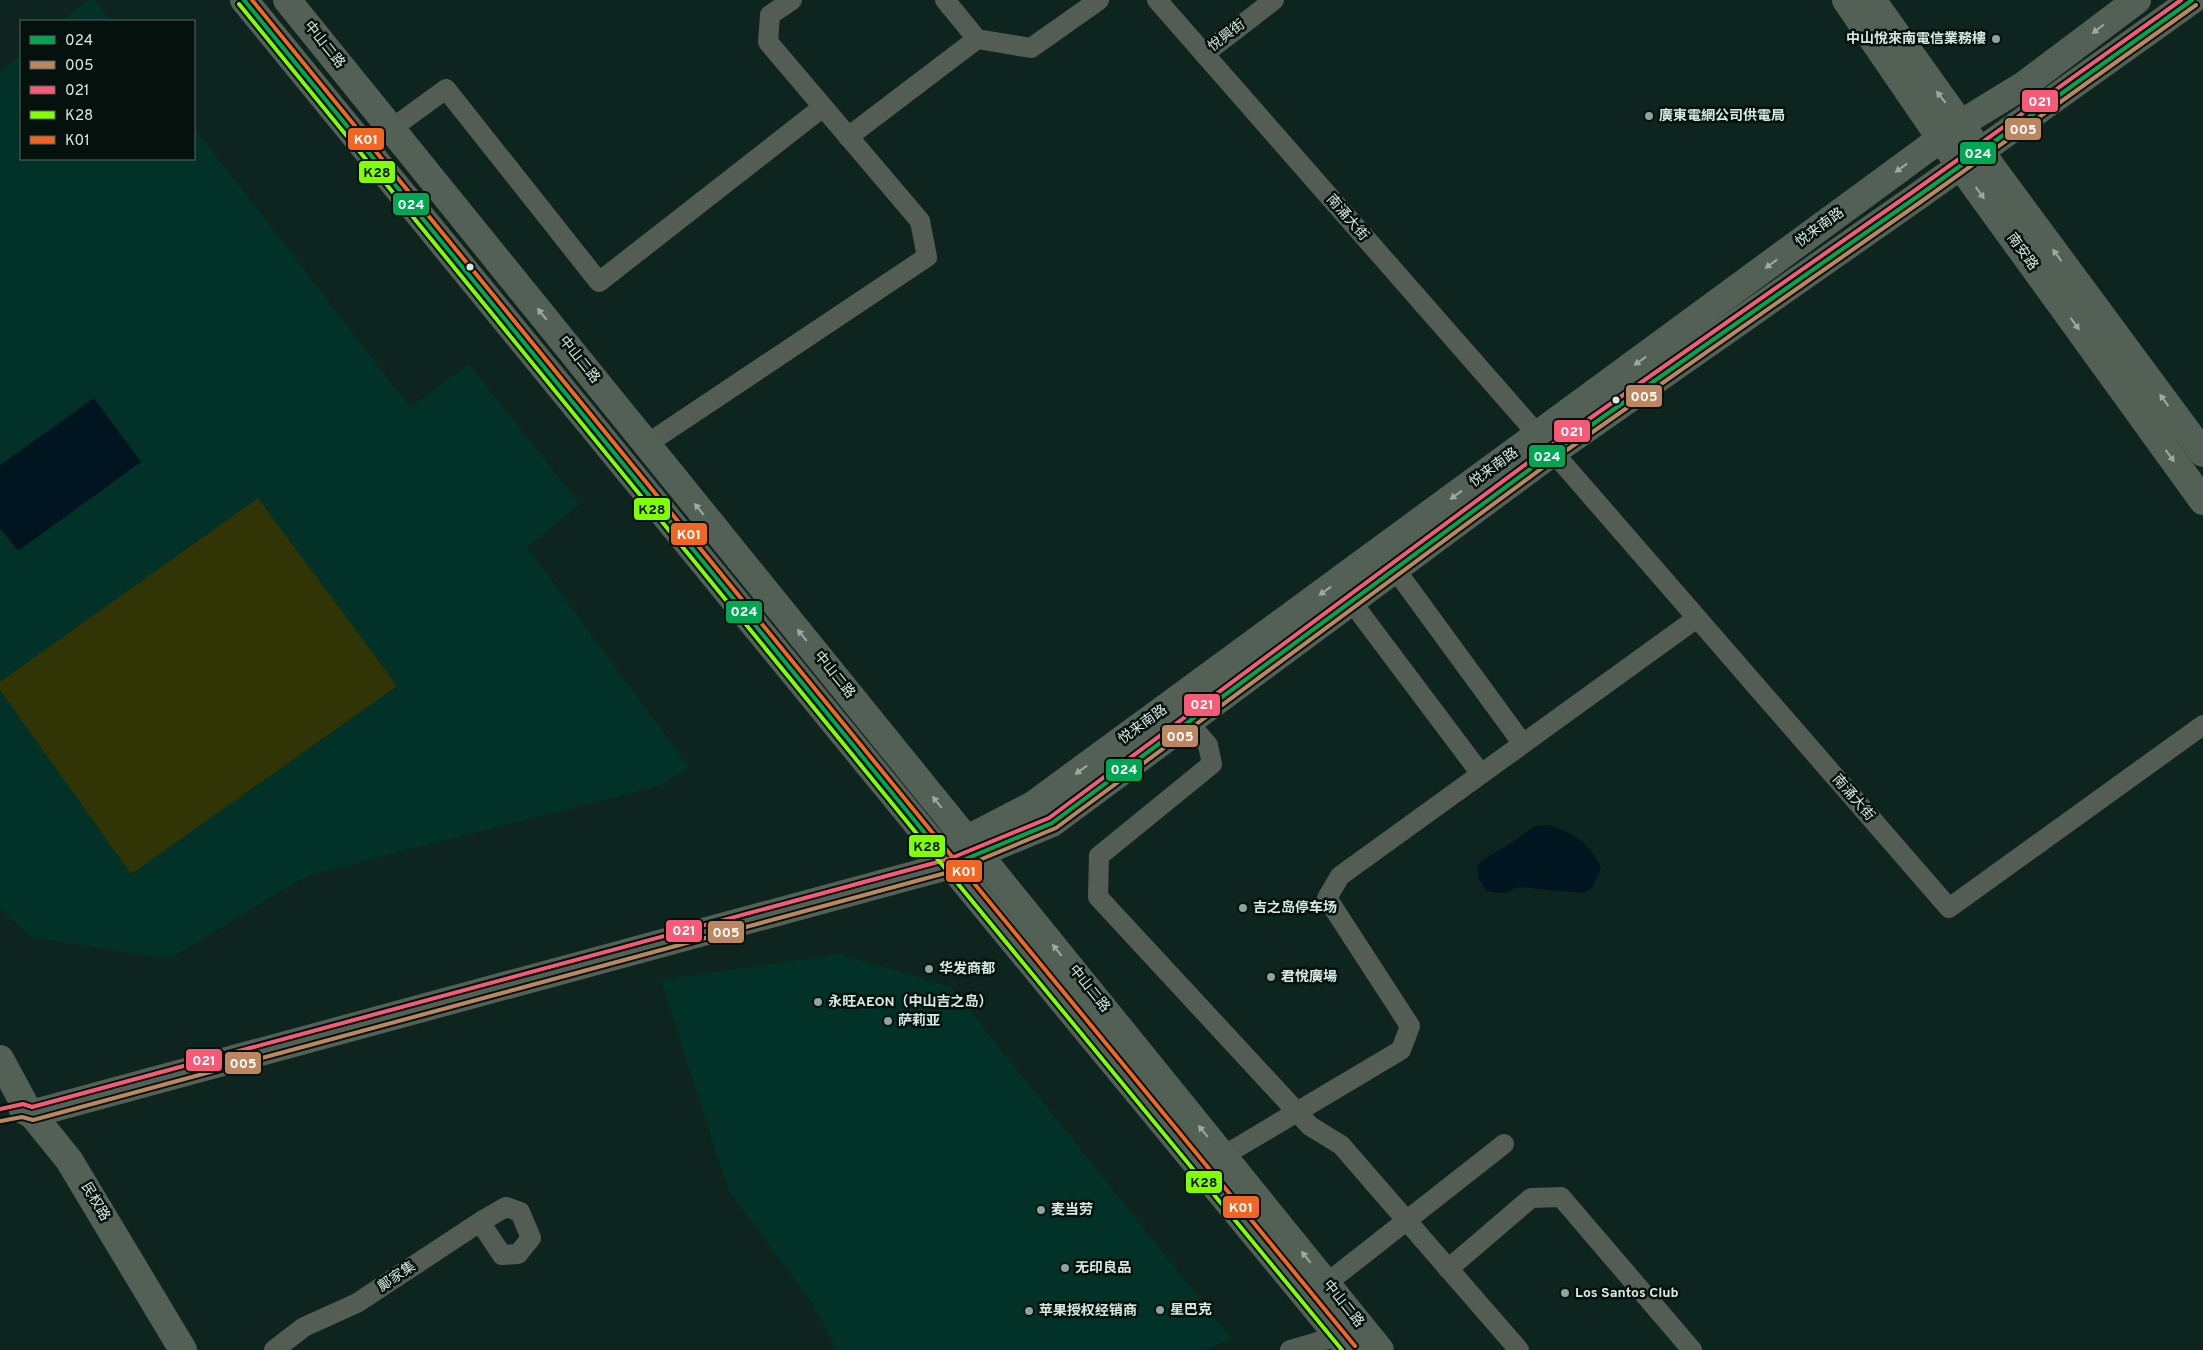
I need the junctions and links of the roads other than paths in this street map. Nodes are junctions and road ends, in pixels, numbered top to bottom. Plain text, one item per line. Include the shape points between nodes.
1 (244, 0) edge
2 (287, 0) edge
3 (792, 0) edge
4 (945, 0) edge
5 (1100, 0) edge
6 (1157, 0) edge
7 (1274, 0) edge
8 (1846, 0) edge
9 (1872, 0) edge
10 (2137, 0) edge
11 (2192, 0) edge
12 (977, 39) junction
13 (1204, 54) junction
14 (823, 107) junction
15 (391, 129) junction
16 (1951, 131) junction
17 (848, 137) junction
18 (1969, 158) junction
19 (647, 444) junction
20 (1545, 444) junction
21 (2203, 453) edge
22 (2203, 500) edge
23 (1394, 569) junction
24 (1351, 601) junction
25 (1697, 618) junction
26 (1188, 722) junction
27 (2203, 725) edge
28 (1523, 744) junction
29 (1481, 774) junction
30 (973, 846) junction
31 (945, 859) junction
32 (0, 1060) edge
33 (20, 1111) edge
34 (1297, 1112) junction
35 (1504, 1144) dead end
36 (1223, 1156) junction
37 (1407, 1220) junction
38 (480, 1222) junction
39 (1448, 1269) junction
40 (1327, 1283) junction
41 (1344, 1343) edge
42 (1516, 1349) edge
43 (183, 1350) edge
44 (274, 1350) edge
45 (1290, 1350) edge
46 (1380, 1350) edge
47 (1692, 1350) edge

1 - 31 street, 中山二路
2 - 15 street, 中山二路
3 - 14 street via 770,15 768,42
4 - 12 street
5 - 12 street via 1031,48
6 - 13 street, 南涌大街
7 - 13 street, 悅興街
8 - 16 street, 南安路
16 -> 9 street, 南安路 via 1923,74
10 -> 16 street, 悦来南路 via 2024,85
11 - 18 street, 悦来南路
12 - 17 street
13 - 20 street, 南涌大街
14 - 15 street via 599,282 446,89
14 - 17 street
19 -> 15 street, 中山二路
16 - 18 street, 南安路
16 -> 20 street, 悦来南路
17 - 19 street via 920,221 927,257
18 - 20 street, 悦来南路
21 -> 18 street, 南安路
18 -> 22 street, 南安路
30 -> 19 street, 中山二路
20 - 23 street, 悦来南路
20 - 25 street, 南涌大街
20 -> 30 street, 悦来南路
23 - 24 street, 悦来南路
23 - 28 street
24 - 26 street, 悦来南路
24 - 29 street
25 - 27 street, 南涌大街 via 1948,908
25 - 28 street
26 - 30 street, 悦来南路 via 1052,823
26 - 34 street via 1208,745 1212,764 1099,856 1098,897
28 - 29 street
29 - 34 street via 1340,876 1327,898 1410,1026 1401,1050
30 - 31 street, 悦来南路
36 -> 30 street, 中山二路
31 - 33 street, 悦来南路 via 825,888
31 - 41 street, 中山二路
32 - 33 street, 民权路
33 - 43 street, 民权路 via 69,1160
34 - 36 street
34 - 37 street via 1310,1126 1341,1146
35 - 37 street
40 -> 36 street, 中山二路
37 - 39 street
37 - 40 street
38 - 38 street, 鄺家集 via 506,1207 520,1212 531,1238 518,1254 502,1255
38 - 44 street, 鄺家集 via 358,1303 304,1327
39 - 42 street
39 - 47 street via 1531,1198 1561,1197
40 - 46 street, 中山二路
41 - 45 street

